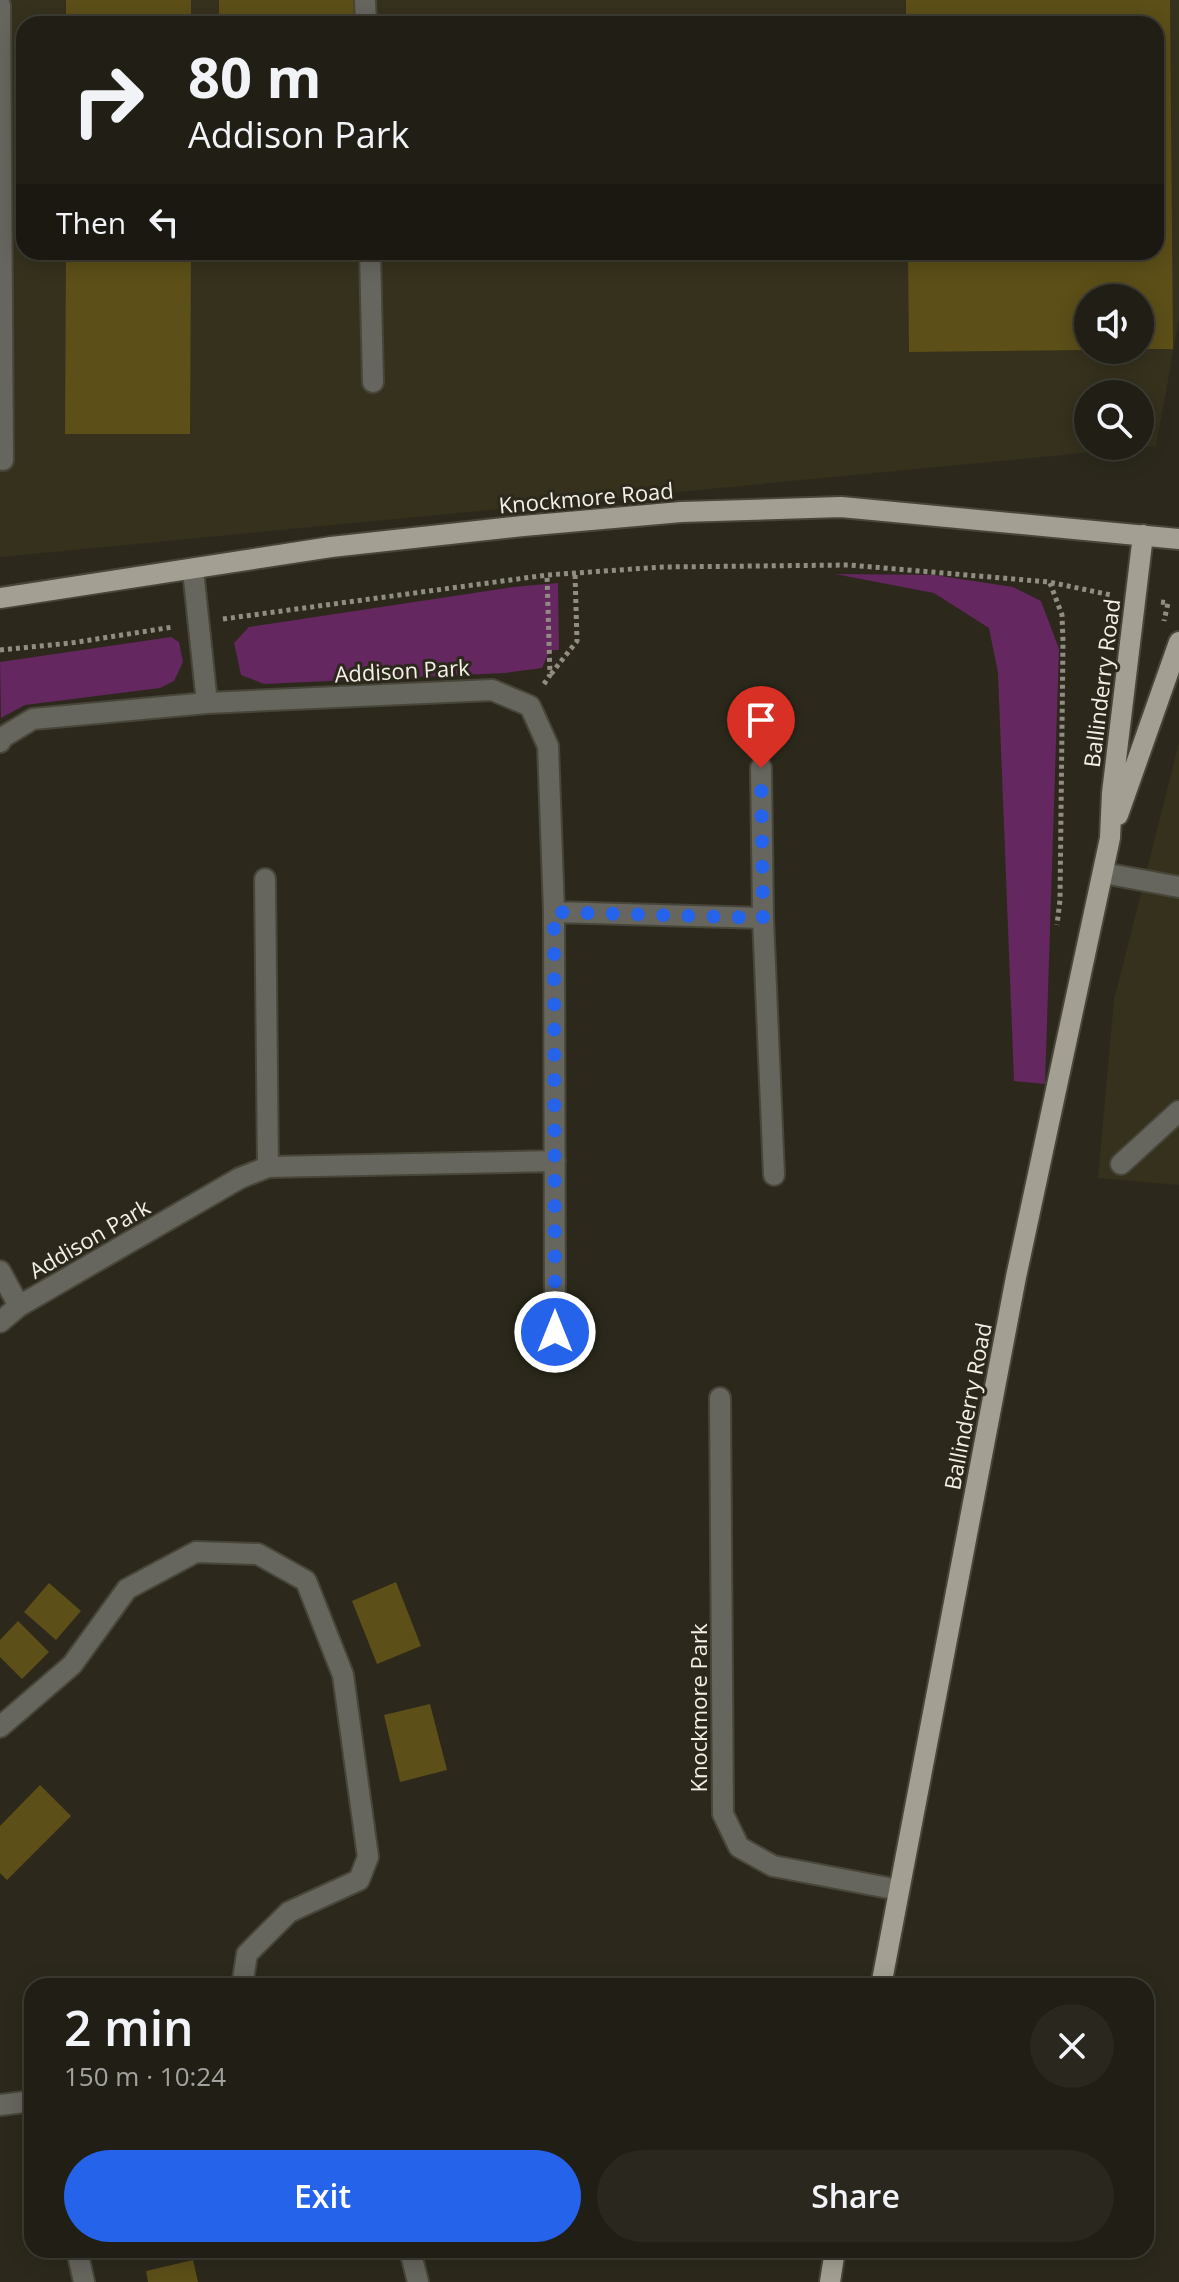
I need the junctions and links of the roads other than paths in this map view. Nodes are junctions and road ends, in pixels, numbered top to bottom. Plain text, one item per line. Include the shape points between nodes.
1 (0, 5) edge
2 (370, 260) edge
3 (1, 305) edge
4 (373, 382) dead end
5 (3, 460) dead end
6 (1143, 535) junction
7 (1179, 539) edge
8 (193, 570) junction
9 (0, 598) edge
10 (1179, 642) edge
11 (207, 703) junction
12 (0, 742) edge
13 (761, 768) dead end
14 (1110, 838) junction
15 (1103, 873) junction
16 (265, 879) dead end
17 (1179, 887) edge
18 (554, 912) junction
19 (763, 918) junction
20 (1179, 1111) edge
21 (555, 1161) junction
22 (1121, 1164) dead end
23 (268, 1167) junction
24 (774, 1175) dead end
25 (0, 1271) edge
26 (19, 1306) junction
27 (0, 1322) edge
28 (555, 1332) dead end
29 (720, 1398) dead end
30 (0, 1727) edge
31 (899, 1890) junction
32 (243, 1978) edge
33 (882, 1978) edge
34 (24, 2102) edge
35 (0, 2105) edge
36 (79, 2258) edge
37 (412, 2258) edge
38 (834, 2258) edge
39 (84, 2282) edge
40 (418, 2282) edge
41 (830, 2282) edge

1 - 3 street
2 - 4 street
3 - 5 street
6 - 7 main road, Knockmore Road
6 - 8 main road, Knockmore Road via 841,507 695,512 331,547
6 - 14 main road, Ballinderry Road
8 - 9 main road, Knockmore Road
8 - 11 street
10 - 14 main road, Ballinderry Road
11 - 12 street, Addison Park via 33,719
11 - 18 street, Addison Park via 492,690 530,706 548,746
13 - 19 street
14 - 15 main road, Ballinderry Road
15 - 17 street
15 - 31 main road, Ballinderry Road via 1016,1277
16 - 23 street
18 - 19 street
18 - 21 street
19 - 24 street
20 - 22 street
21 - 23 street, Addison Park
21 - 28 street
23 - 26 street, Addison Park via 240,1178
25 - 26 street, Addison Park
26 - 27 street, Addison Park
29 - 31 street, Knockmore Park via 723,1814 739,1847 773,1866
30 - 32 street via 72,1665 127,1589 196,1552 258,1554 306,1581 343,1675 368,1857 359,1880 289,1912 247,1954
31 - 33 main road, Ballinderry Road
34 - 35 street
36 - 39 street
37 - 40 street
38 - 41 main road

